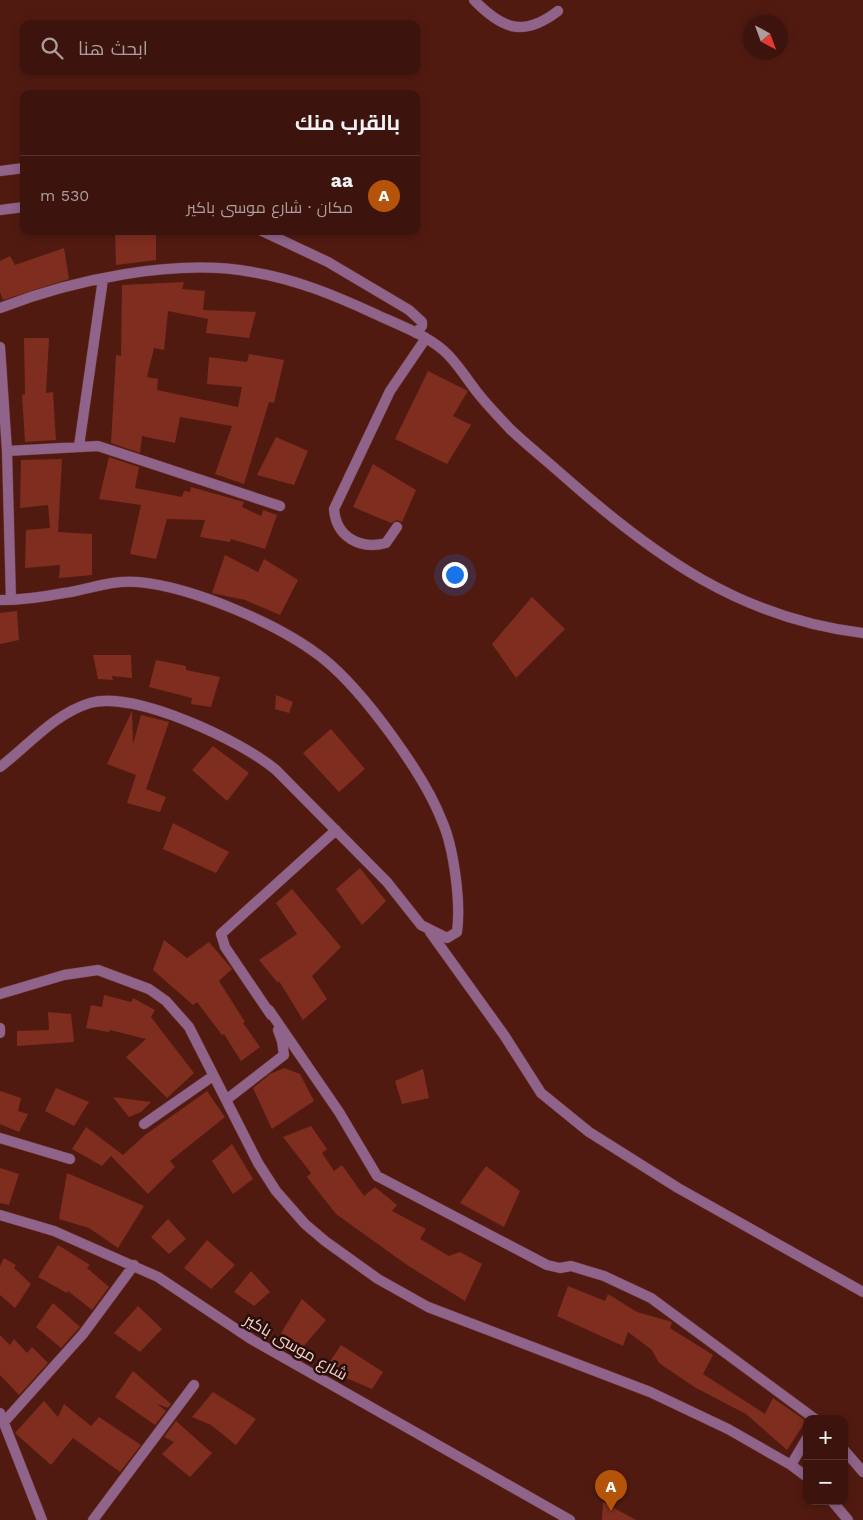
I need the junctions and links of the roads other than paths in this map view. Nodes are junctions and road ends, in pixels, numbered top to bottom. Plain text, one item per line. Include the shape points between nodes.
1 (474, 0) edge
2 (558, 11) dead end
3 (20, 168) edge
4 (0, 171) edge
5 (20, 208) edge
6 (0, 210) edge
7 (271, 235) edge
8 (103, 279) junction
9 (0, 308) edge
10 (416, 333) junction
11 (426, 338) junction
12 (0, 347) edge
13 (79, 446) junction
14 (7, 451) junction
15 (280, 506) dead end
16 (397, 527) dead end
17 (0, 600) edge
18 (11, 600) junction
19 (863, 633) edge
20 (0, 767) edge
21 (336, 830) junction
22 (428, 930) junction
23 (0, 994) edge
24 (269, 1010) junction
25 (0, 1028) edge
26 (0, 1033) edge
27 (213, 1076) junction
28 (226, 1100) junction
29 (144, 1124) dead end
30 (0, 1138) edge
31 (70, 1159) dead end
32 (0, 1215) edge
33 (134, 1265) junction
34 (863, 1292) edge
35 (194, 1384) dead end
36 (810, 1415) edge
37 (2, 1417) edge
38 (803, 1445) edge
39 (848, 1455) edge
40 (791, 1465) junction
41 (863, 1472) edge
42 (803, 1474) edge
43 (835, 1505) edge
44 (42, 1520) edge
45 (92, 1520) edge
46 (570, 1520) edge
47 (848, 1520) edge

1 - 2 street via 496,20 515,28 536,25
3 - 4 street
5 - 6 street
7 - 10 street via 328,262 409,310 422,322
8 - 9 street via 35,294
8 - 10 street via 182,268 250,271 317,288
8 - 13 street
10 - 11 street
11 - 16 street via 390,391 334,509 335,520 341,530 366,546 386,543
11 - 19 street via 449,356 479,396 511,429 598,506 671,561 751,605
12 - 14 street
13 - 14 street
13 - 15 street via 98,446 123,453
14 - 18 street
17 - 18 street
18 - 22 street via 65,593 105,582 160,585 219,604 278,630 324,660 349,684 396,742 443,822 452,858 457,932 447,938
20 - 21 street via 71,711 97,702 129,703 197,725 256,755 290,782
21 - 22 street
21 - 24 street via 221,934 225,947
22 - 34 street via 504,1034 541,1093 582,1127 678,1188
23 - 27 street via 64,975 98,970 116,976 149,989 166,1001 189,1027
24 - 28 street via 282,1041 284,1055
24 - 36 street via 339,1112 377,1176 547,1265 571,1266 604,1276 651,1298
25 - 26 street
27 - 28 street
27 - 29 street
28 - 40 street via 276,1191 313,1232 378,1279 428,1307 650,1392 728,1429
30 - 31 street
32 - 33 street, شارع موسى باكير via 54,1231
33 - 37 street via 83,1334
33 - 46 street, شارع موسى باكير via 158,1277 275,1354
35 - 45 street
37 - 44 street
38 - 40 street
39 - 41 street
40 - 42 street
43 - 47 street

